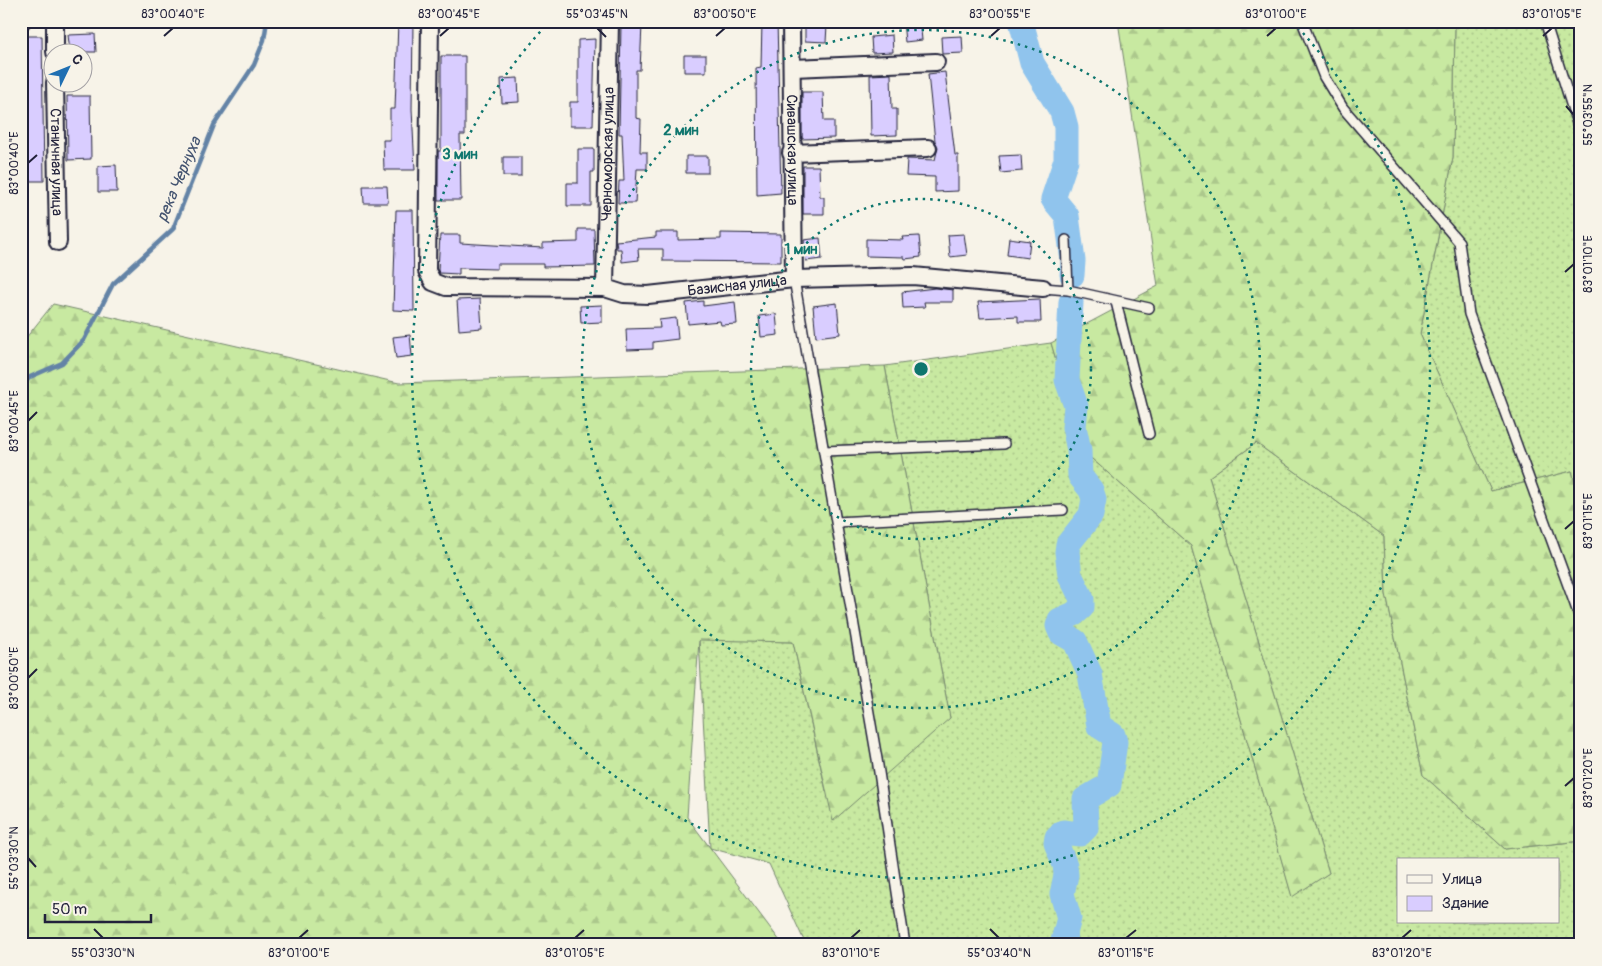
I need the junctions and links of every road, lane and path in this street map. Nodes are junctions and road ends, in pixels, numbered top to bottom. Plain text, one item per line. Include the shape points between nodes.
1 (54, 21) edge
2 (430, 21) edge
3 (610, 21) edge
4 (791, 21) edge
5 (1302, 21) edge
6 (1546, 21) edge
7 (55, 42) edge
8 (936, 62) dead end
9 (792, 68) junction
10 (56, 92) edge
11 (1581, 136) edge
12 (928, 148) dead end
13 (791, 153) junction
14 (1066, 240) dead end
15 (58, 242) dead end
16 (794, 279) junction
17 (605, 288) junction
18 (1043, 288) joint
19 (1068, 290) junction
20 (1116, 302) junction
21 (1149, 308) dead end
22 (1149, 434) dead end
23 (1004, 444) dead end
24 (824, 451) junction
25 (1063, 510) dead end
26 (836, 522) junction
27 (1581, 621) edge
28 (905, 945) edge

1 - 7 street
2 - 17 street, Базисная улица via 427,271 432,282 446,287
3 - 17 street, Черноморская улица
4 - 9 street, Сивашская улица
5 - 27 lane via 1324,77 1343,108 1458,242 1470,314
6 - 11 lane
8 - 9 street
9 - 13 street, Сивашская улица
10 - 15 street, Станичная улица
12 - 13 street
13 - 16 street, Сивашская улица
14 - 19 lane
16 - 17 street, Базисная улица via 648,295 624,294
16 - 18 street, Базисная улица via 912,276
16 - 24 lane
18 - 19 lane
19 - 20 lane
20 - 21 lane
20 - 22 lane
23 - 24 lane
24 - 26 lane
25 - 26 lane
26 - 28 lane

